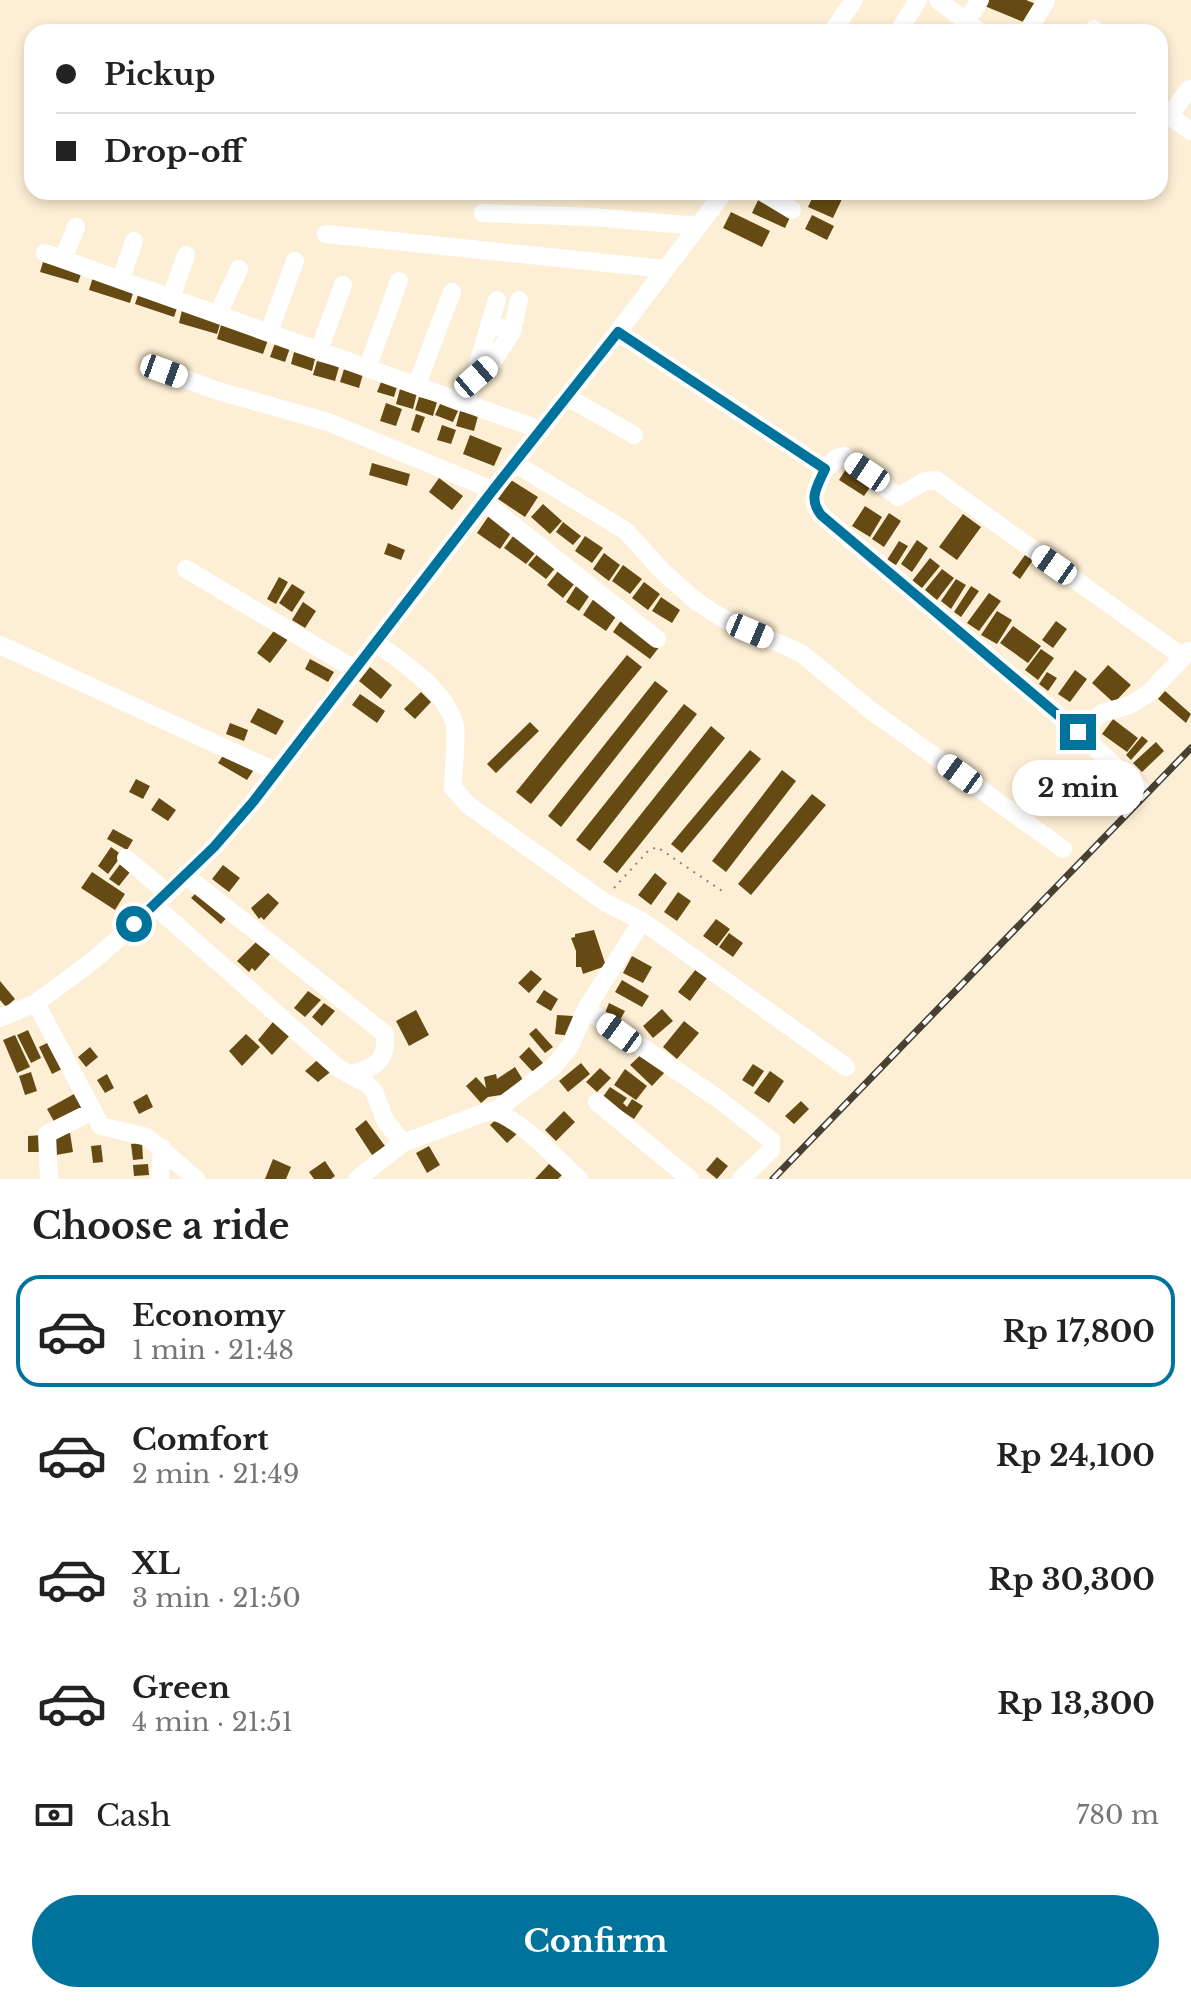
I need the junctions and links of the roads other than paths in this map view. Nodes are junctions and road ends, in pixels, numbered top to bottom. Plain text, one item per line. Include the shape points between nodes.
1 (854, 0) edge
2 (918, 0) edge
3 (938, 0) edge
4 (980, 0) edge
5 (1046, 1) edge
6 (838, 24) edge
7 (903, 24) edge
8 (969, 24) edge
9 (974, 24) edge
10 (1031, 24) edge
11 (1189, 89) edge
12 (1168, 111) edge
13 (1168, 116) edge
14 (1191, 131) edge
15 (718, 200) edge
16 (775, 200) edge
17 (792, 210) dead end
18 (483, 213) dead end
19 (698, 226) junction
20 (76, 227) dead end
21 (326, 234) dead end
22 (134, 241) dead end
23 (45, 253) dead end
24 (186, 255) dead end
25 (63, 259) junction
26 (295, 261) dead end
27 (239, 269) dead end
28 (665, 269) junction
29 (121, 279) junction
30 (399, 281) dead end
31 (343, 285) dead end
32 (452, 292) dead end
33 (171, 298) junction
34 (497, 300) dead end
35 (519, 300) dead end
36 (218, 314) junction
37 (491, 324) junction
38 (269, 332) junction
39 (512, 332) junction
40 (618, 332) junction
41 (319, 350) junction
42 (368, 366) junction
43 (164, 371) dead end
44 (476, 377) junction
45 (417, 384) junction
46 (567, 397) junction
47 (466, 403) junction
48 (541, 430) junction
49 (634, 435) dead end
50 (514, 463) junction
51 (825, 469) junction
52 (488, 496) junction
53 (186, 569) dead end
54 (657, 639) dead end
55 (375, 642) junction
56 (0, 645) edge
57 (1187, 653) edge
58 (354, 669) junction
59 (1078, 732) junction
60 (275, 771) junction
61 (1141, 790) dead end
62 (1063, 849) dead end
63 (126, 858) dead end
64 (185, 875) junction
65 (161, 900) junction
66 (642, 921) junction
67 (36, 1003) junction
68 (586, 1009) junction
69 (0, 1018) edge
70 (846, 1067) dead end
71 (351, 1075) junction
72 (597, 1102) dead end
73 (93, 1111) junction
74 (495, 1111) junction
75 (403, 1143) junction
76 (162, 1148) junction
77 (49, 1179) edge
78 (160, 1179) edge
79 (196, 1179) edge
80 (357, 1179) edge
81 (579, 1179) edge
82 (690, 1179) edge
83 (741, 1179) edge

1 - 6 street
2 - 7 street
3 - 8 street
4 - 9 street
5 - 10 street
11 - 12 street
13 - 14 street
15 - 19 street
16 - 17 street
18 - 19 street
19 - 28 street
20 - 25 street
21 - 28 street
22 - 29 street
23 - 25 street
24 - 33 street
25 - 29 street
26 - 38 street
27 - 36 street
28 - 40 street
29 - 33 street
30 - 42 street
31 - 41 street
32 - 45 street
33 - 36 street
34 - 37 street
35 - 39 street
36 - 38 street
37 - 39 street
37 - 44 street
38 - 41 street
39 - 44 street
40 - 46 street
40 - 51 street
41 - 42 street
42 - 45 street
43 - 52 street via 328,422
44 - 47 street
45 - 47 street
46 - 48 street
46 - 49 street
47 - 48 street
48 - 50 street
50 - 52 street
50 - 62 street via 626,531 697,602 801,653 869,709
51 - 57 street via 844,456 898,497 936,480
51 - 59 street via 813,495 821,515
52 - 54 street
52 - 55 street
53 - 58 street
55 - 58 street
55 - 66 street via 426,681 449,713 456,738 453,788 460,797 603,901
56 - 60 street
57 - 59 street via 1137,702 1106,711
58 - 60 street
59 - 61 street
60 - 64 street
63 - 65 street
64 - 65 street
64 - 71 street via 385,1034 386,1052 380,1062
65 - 67 street
65 - 71 street
66 - 68 street
66 - 70 street
67 - 69 street
67 - 73 street
68 - 74 street via 570,1046 553,1067
68 - 83 street via 771,1140 771,1150
71 - 75 street via 374,1091 386,1122
72 - 82 street
73 - 76 street via 105,1128 135,1132
73 - 77 street via 47,1134
74 - 75 street
74 - 81 street
75 - 80 street
76 - 78 street
76 - 79 street

